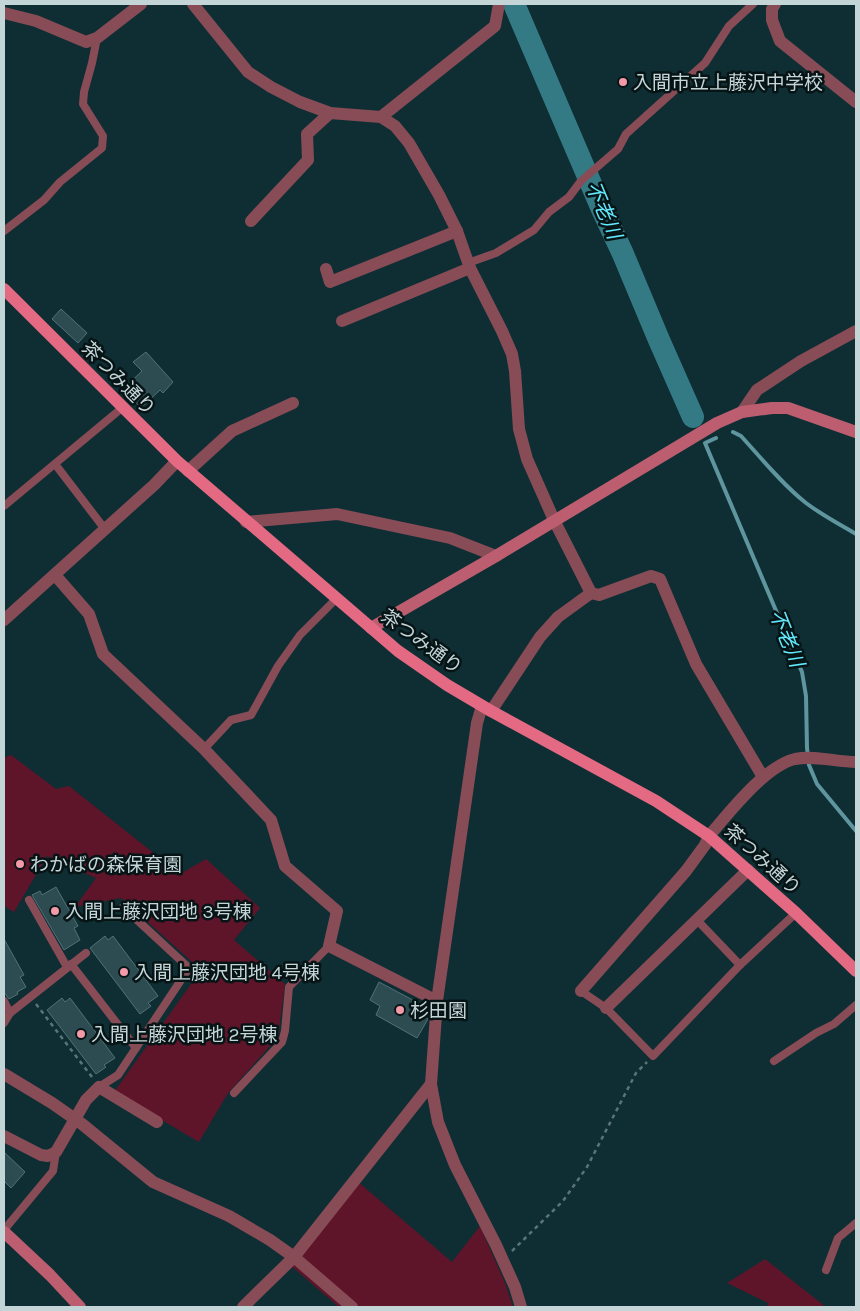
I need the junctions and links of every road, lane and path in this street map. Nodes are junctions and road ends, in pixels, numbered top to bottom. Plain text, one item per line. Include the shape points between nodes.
1 (141, 4) edge
2 (193, 4) edge
3 (499, 4) edge
4 (753, 4) edge
5 (771, 5) edge
6 (4, 13) edge
7 (97, 38) junction
8 (856, 102) edge
9 (330, 113) junction
10 (381, 117) junction
11 (251, 221) dead end
12 (4, 231) edge
13 (457, 232) junction
14 (469, 266) junction
15 (326, 269) dead end
16 (4, 289) edge
17 (342, 321) dead end
18 (856, 331) edge
19 (293, 403) dead end
20 (122, 408) junction
21 (742, 412) junction
22 (856, 432) edge
23 (176, 461) junction
24 (55, 464) junction
25 (188, 471) junction
26 (4, 506) edge
27 (554, 520) junction
28 (246, 522) junction
29 (104, 528) junction
30 (496, 556) junction
31 (55, 575) junction
32 (591, 593) junction
33 (336, 599) junction
34 (4, 619) edge
35 (371, 628) junction
36 (487, 708) junction
37 (204, 749) junction
38 (856, 762) edge
39 (763, 777) junction
40 (709, 836) junction
41 (748, 870) junction
42 (29, 900) dead end
43 (123, 906) dead end
44 (796, 913) junction
45 (697, 920) junction
46 (328, 946) junction
47 (86, 953) dead end
48 (740, 965) junction
49 (69, 966) junction
50 (855, 967) edge
51 (580, 990) joint
52 (31, 996) junction
53 (4, 1001) edge
54 (438, 1001) junction
55 (856, 1005) edge
56 (606, 1008) junction
57 (10, 1012) junction
58 (4, 1023) edge
59 (136, 1048) junction
60 (653, 1056) junction
61 (774, 1061) dead end
62 (4, 1074) edge
63 (431, 1084) junction
64 (99, 1086) junction
65 (234, 1093) dead end
66 (76, 1120) junction
67 (157, 1122) dead end
68 (4, 1136) edge
69 (56, 1152) junction
70 (856, 1224) edge
71 (4, 1231) edge
72 (294, 1257) junction
73 (503, 1260) junction
74 (826, 1270) dead end
75 (80, 1307) edge
76 (243, 1307) edge
77 (352, 1307) edge
78 (521, 1307) edge

1 - 7 street
2 - 9 street via 248,72 300,102
3 - 10 street via 496,26
4 - 14 lane via 729,26 704,62 626,134 618,150 581,181 569,197 548,212 534,230
5 - 8 street via 772,20 780,41
6 - 7 street via 36,21 86,42
7 - 12 lane via 83,104 103,136 102,148
9 - 10 street
9 - 11 street via 307,134 308,160
10 - 13 street via 395,126 410,143
13 - 14 street
13 - 15 street via 330,282
14 - 17 street
14 - 27 street via 512,354 519,430
16 - 20 main road, 茶つみ通り
18 - 21 street via 757,390
19 - 25 street via 232,430
20 - 23 main road, 茶つみ通り
20 - 24 lane
21 - 22 street via 788,408
21 - 27 street
23 - 25 main road, 茶つみ通り
23 - 29 street via 154,485
24 - 26 lane
24 - 29 lane
25 - 28 main road, 茶つみ通り
27 - 30 street
27 - 32 street
28 - 30 street via 337,514 450,538
28 - 33 main road, 茶つみ通り
29 - 31 street
30 - 35 street
31 - 34 street
31 - 37 street via 89,614 103,654
32 - 36 street via 558,617
32 - 39 street via 599,595 652,576 660,579 696,664
33 - 35 main road, 茶つみ通り
33 - 37 lane via 300,635 278,666 251,715 231,720
35 - 36 main road, 茶つみ通り via 422,669
36 - 40 main road, 茶つみ通り via 656,801
36 - 54 street via 477,723
37 - 46 street via 271,820 285,866 337,911
38 - 39 street via 816,758 793,760
39 - 40 street
40 - 41 main road, 茶つみ通り
40 - 51 street via 686,871
41 - 44 main road, 茶つみ通り
41 - 45 street
42 - 49 lane
43 - 59 lane via 190,968
44 - 48 lane
44 - 50 main road, 茶つみ通り
45 - 48 lane
45 - 56 street
46 - 54 street
46 - 65 lane via 289,987 282,1042
47 - 49 lane
48 - 60 lane
49 - 52 lane
49 - 59 lane
51 - 56 lane
52 - 57 lane
52 - 64 path
53 - 57 lane
54 - 63 street
55 - 61 lane via 834,1024
56 - 60 lane
57 - 58 lane
59 - 64 lane via 118,1075
60 - 73 path via 636,1073 587,1167 563,1201
62 - 66 street
63 - 72 street
63 - 73 street via 438,1122 455,1165
64 - 66 street via 86,1100
64 - 67 street
66 - 69 street
66 - 72 street via 152,1182 228,1216
68 - 69 street via 41,1155
69 - 71 lane via 53,1171
70 - 74 lane via 838,1238
71 - 75 street
72 - 76 street
72 - 77 street
73 - 78 street

